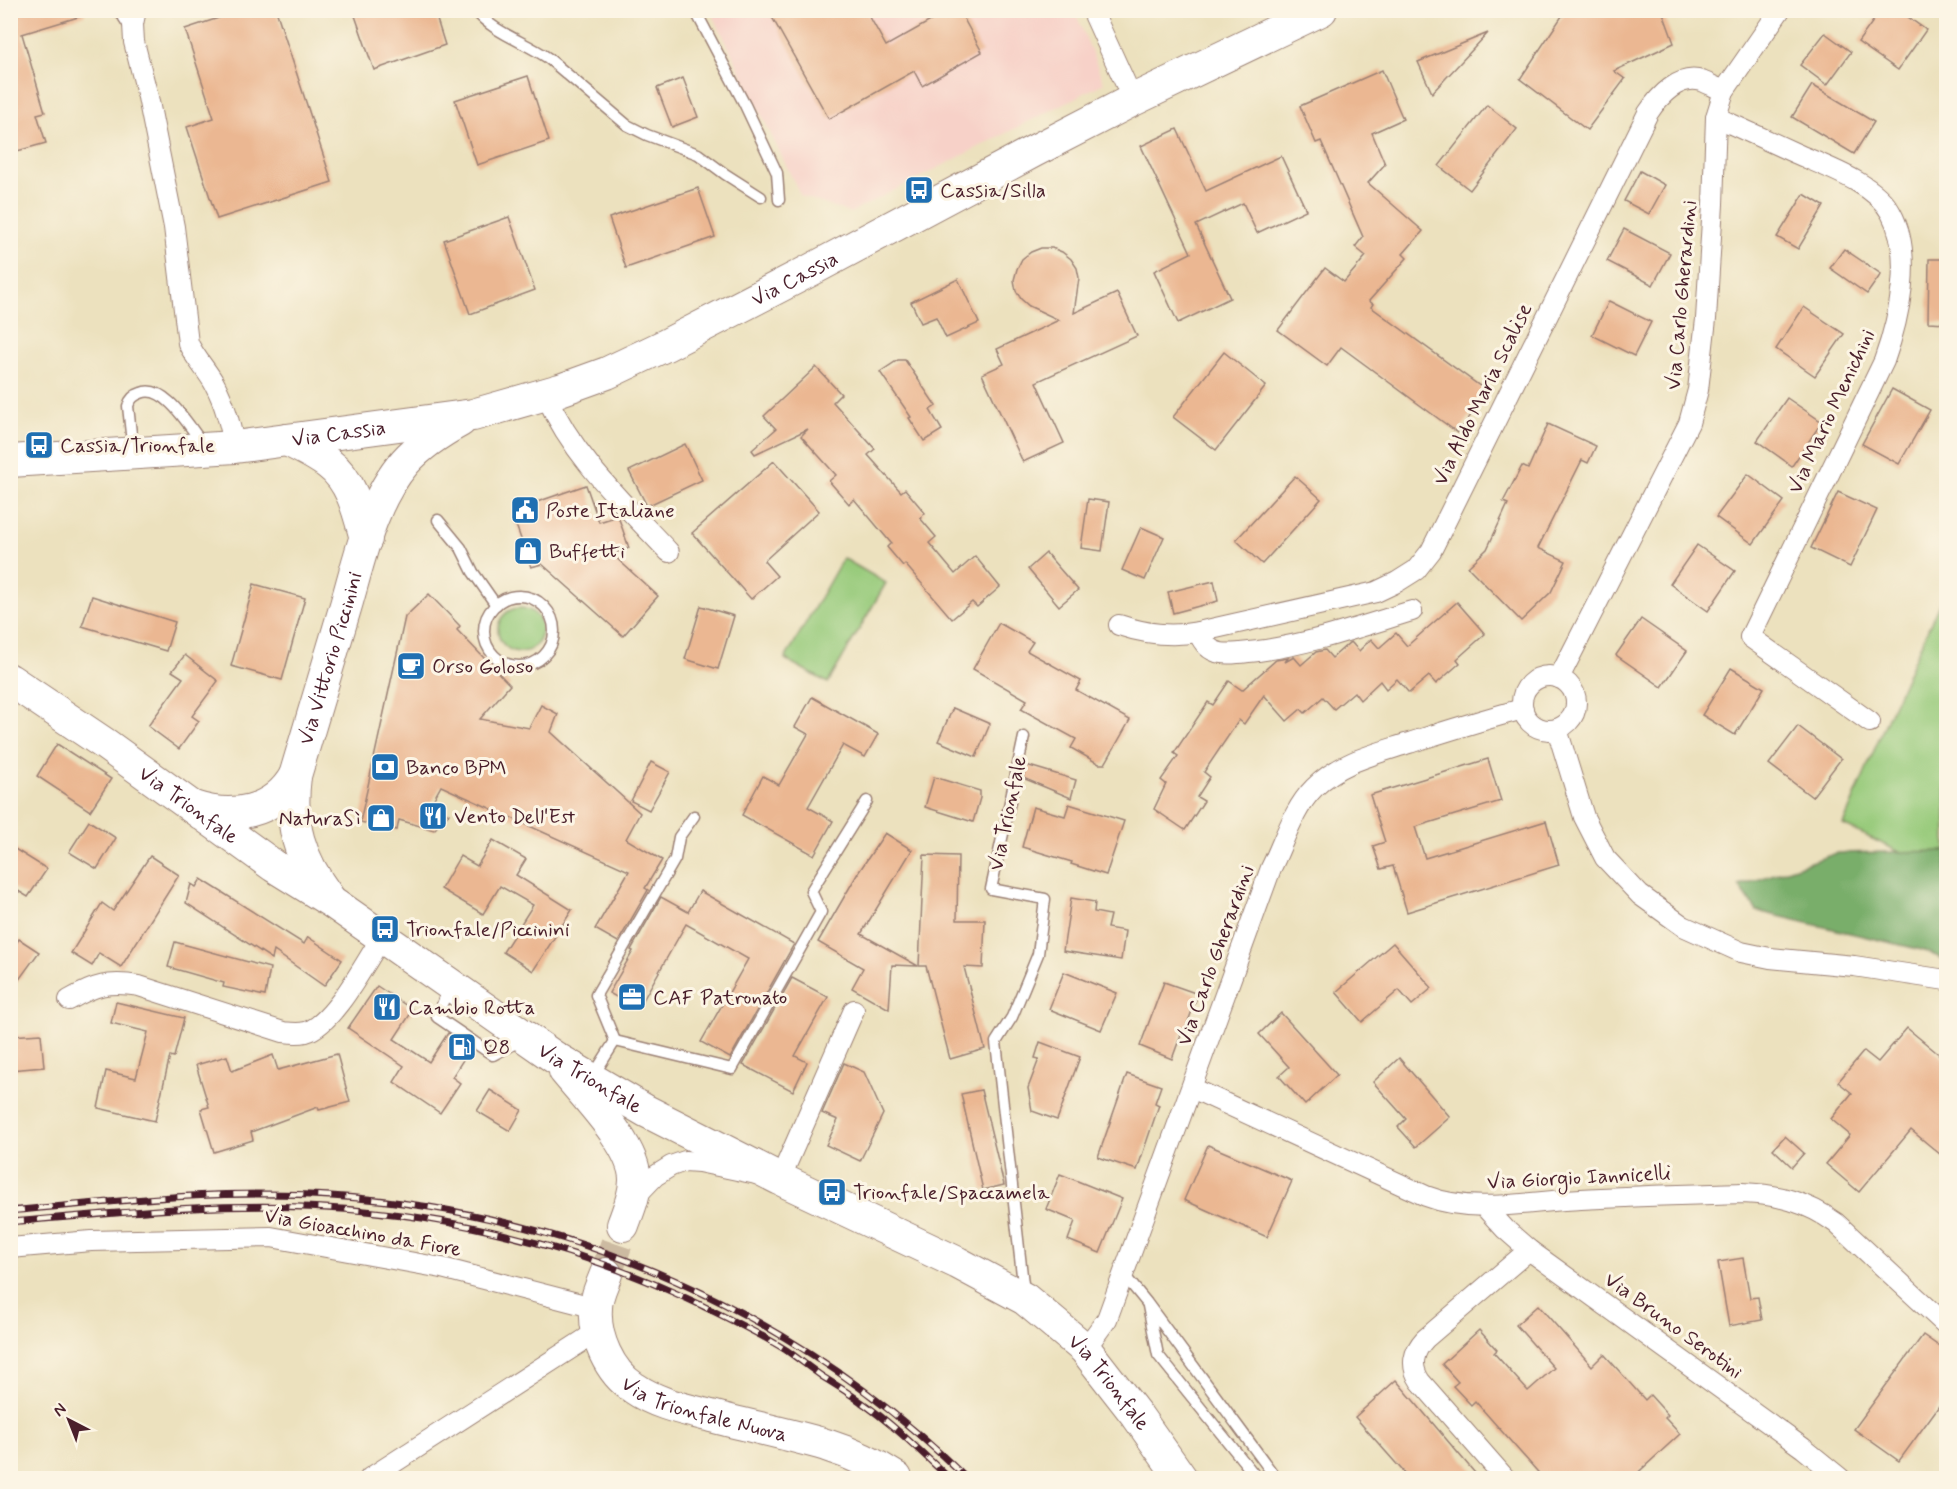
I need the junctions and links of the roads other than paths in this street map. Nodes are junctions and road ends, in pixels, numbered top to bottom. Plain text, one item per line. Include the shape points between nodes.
1 (119, 10) edge
2 (136, 10) edge
3 (475, 10) edge
4 (695, 10) edge
5 (1092, 10) edge
6 (1321, 10) edge
7 (1780, 10) edge
8 (1289, 17) edge
9 (133, 32) junction
10 (1724, 91) junction
11 (1133, 100) junction
12 (1716, 117) junction
13 (761, 197) dead end
14 (779, 200) dead end
15 (546, 395) junction
16 (473, 415) junction
17 (287, 440) junction
18 (221, 448) junction
19 (133, 452) junction
20 (10, 461) edge
21 (438, 520) dead end
22 (366, 539) junction
23 (669, 552) dead end
24 (496, 606) junction
25 (1412, 611) dead end
26 (1119, 625) dead end
27 (1198, 632) junction
28 (1559, 678) junction
29 (10, 680) edge
30 (1523, 709) junction
31 (1870, 722) dead end
32 (1557, 729) junction
33 (1024, 737) dead end
34 (295, 776) junction
35 (867, 801) dead end
36 (192, 807) junction
37 (694, 816) dead end
38 (332, 902) junction
39 (382, 937) junction
40 (1947, 980) edge
41 (69, 1000) dead end
42 (854, 1010) dead end
43 (615, 1041) junction
44 (554, 1057) junction
45 (591, 1079) junction
46 (1192, 1088) junction
47 (780, 1179) junction
48 (1484, 1206) junction
49 (627, 1213) joint
50 (10, 1248) edge
51 (1529, 1250) junction
52 (606, 1274) tunnel mouth
53 (1124, 1275) junction
54 (1025, 1299) junction
55 (1147, 1303) junction
56 (597, 1319) junction
57 (1947, 1326) edge
58 (1085, 1349) junction
59 (370, 1479) edge
60 (896, 1479) edge
61 (1181, 1479) edge
62 (1257, 1479) edge
63 (1276, 1479) edge
64 (1505, 1479) edge
65 (1840, 1479) edge

1 - 9 lane
2 - 9 street
3 - 13 lane via 500,32 549,58 627,125 698,154
4 - 14 lane via 777,173
5 - 11 street
6 - 8 main road, Via Cassia
7 - 10 street, Via Carlo Gherardini
8 - 11 main road, Via Cassia
9 - 18 street via 174,227 188,343 223,401
10 - 12 street, Via Carlo Gherardini
10 - 27 street, Via Aldo Maria Scalise via 1690,80 1673,87 1654,104 1431,551 1416,570 1376,592
11 - 15 main road, Via Cassia via 666,345
12 - 28 street, Via Carlo Gherardini via 1706,319 1698,390 1689,423
12 - 31 street, Via Mario Menichini via 1852,179 1876,195 1891,212 1902,240 1903,271 1894,333 1884,361 1750,637
15 - 16 main road, Via Cassia
15 - 23 street via 575,448
16 - 17 main road, Via Cassia
16 - 22 main road, Via Vittorio Piccinini via 441,432 405,462 385,492
17 - 18 main road, Via Cassia
17 - 22 main road via 325,461 341,477 357,507
18 - 19 main road, Via Cassia
18 - 19 lane via 166,398 145,391 130,400
19 - 20 main road, Via Cassia
21 - 24 lane via 461,548
22 - 34 main road, Via Vittorio Piccinini
24 - 24 lane via 485,626 489,649 507,664 531,664 541,658 553,640 552,618 546,608 538,601 516,596
25 - 27 street via 1320,639 1233,654 1209,648
26 - 27 street, Via Aldo Maria Scalise via 1161,635
28 - 30 street via 1545,676 1532,683 1524,695
28 - 32 street via 1572,688 1577,704 1571,720
29 - 36 main road, Via Trionfale
30 - 32 street via 1536,727
30 - 46 street, Via Carlo Gherardini via 1353,762 1332,772 1313,789 1299,808 1271,868
32 - 40 street via 1584,817 1605,858 1640,895 1683,926 1741,952 1770,958
33 - 54 lane, Via Trionfale via 991,889 1045,899 1038,954 1012,1017 996,1042
34 - 36 main road, Via Vittorio Piccinini via 278,798 257,809 216,812
34 - 38 main road, Via Vittorio Piccinini via 293,808 297,836 308,867
35 - 43 lane via 811,891 821,912 732,1069
36 - 38 main road, Via Trionfale
37 - 43 lane via 679,837 675,859 596,995
38 - 39 main road, Via Trionfale
39 - 41 street via 339,1005 308,1032 283,1032 120,983 99,986
39 - 44 main road, Via Trionfale
42 - 47 street
43 - 45 lane
44 - 45 main road, Via Trionfale
44 - 49 main road via 626,1149 634,1172 634,1191
45 - 47 main road, Via Trionfale
46 - 48 street, Via Giorgio Iannicelli via 1426,1196 1454,1204
46 - 53 street, Via Carlo Gherardini
47 - 49 street via 685,1161 655,1176
47 - 54 main road, Via Trionfale
48 - 51 street, Via Bruno Serotini
48 - 57 street, Via Giorgio Iannicelli via 1735,1194 1788,1199 1836,1223
50 - 56 street, Via Gioacchino da Fiore via 91,1241 270,1237 442,1268
51 - 64 street via 1425,1339 1413,1361 1420,1381
51 - 65 street, Via Bruno Serotini via 1803,1448
52 - 56 main road via 597,1298
53 - 55 lane
53 - 58 street, Via Carlo Gherardini via 1107,1318
54 - 58 main road, Via Trionfale
55 - 62 lane via 1158,1355
55 - 63 lane
56 - 59 street
56 - 60 main road, Via Trionfale Nuova via 608,1358 631,1387 646,1396 826,1445
58 - 61 main road, Via Trionfale

